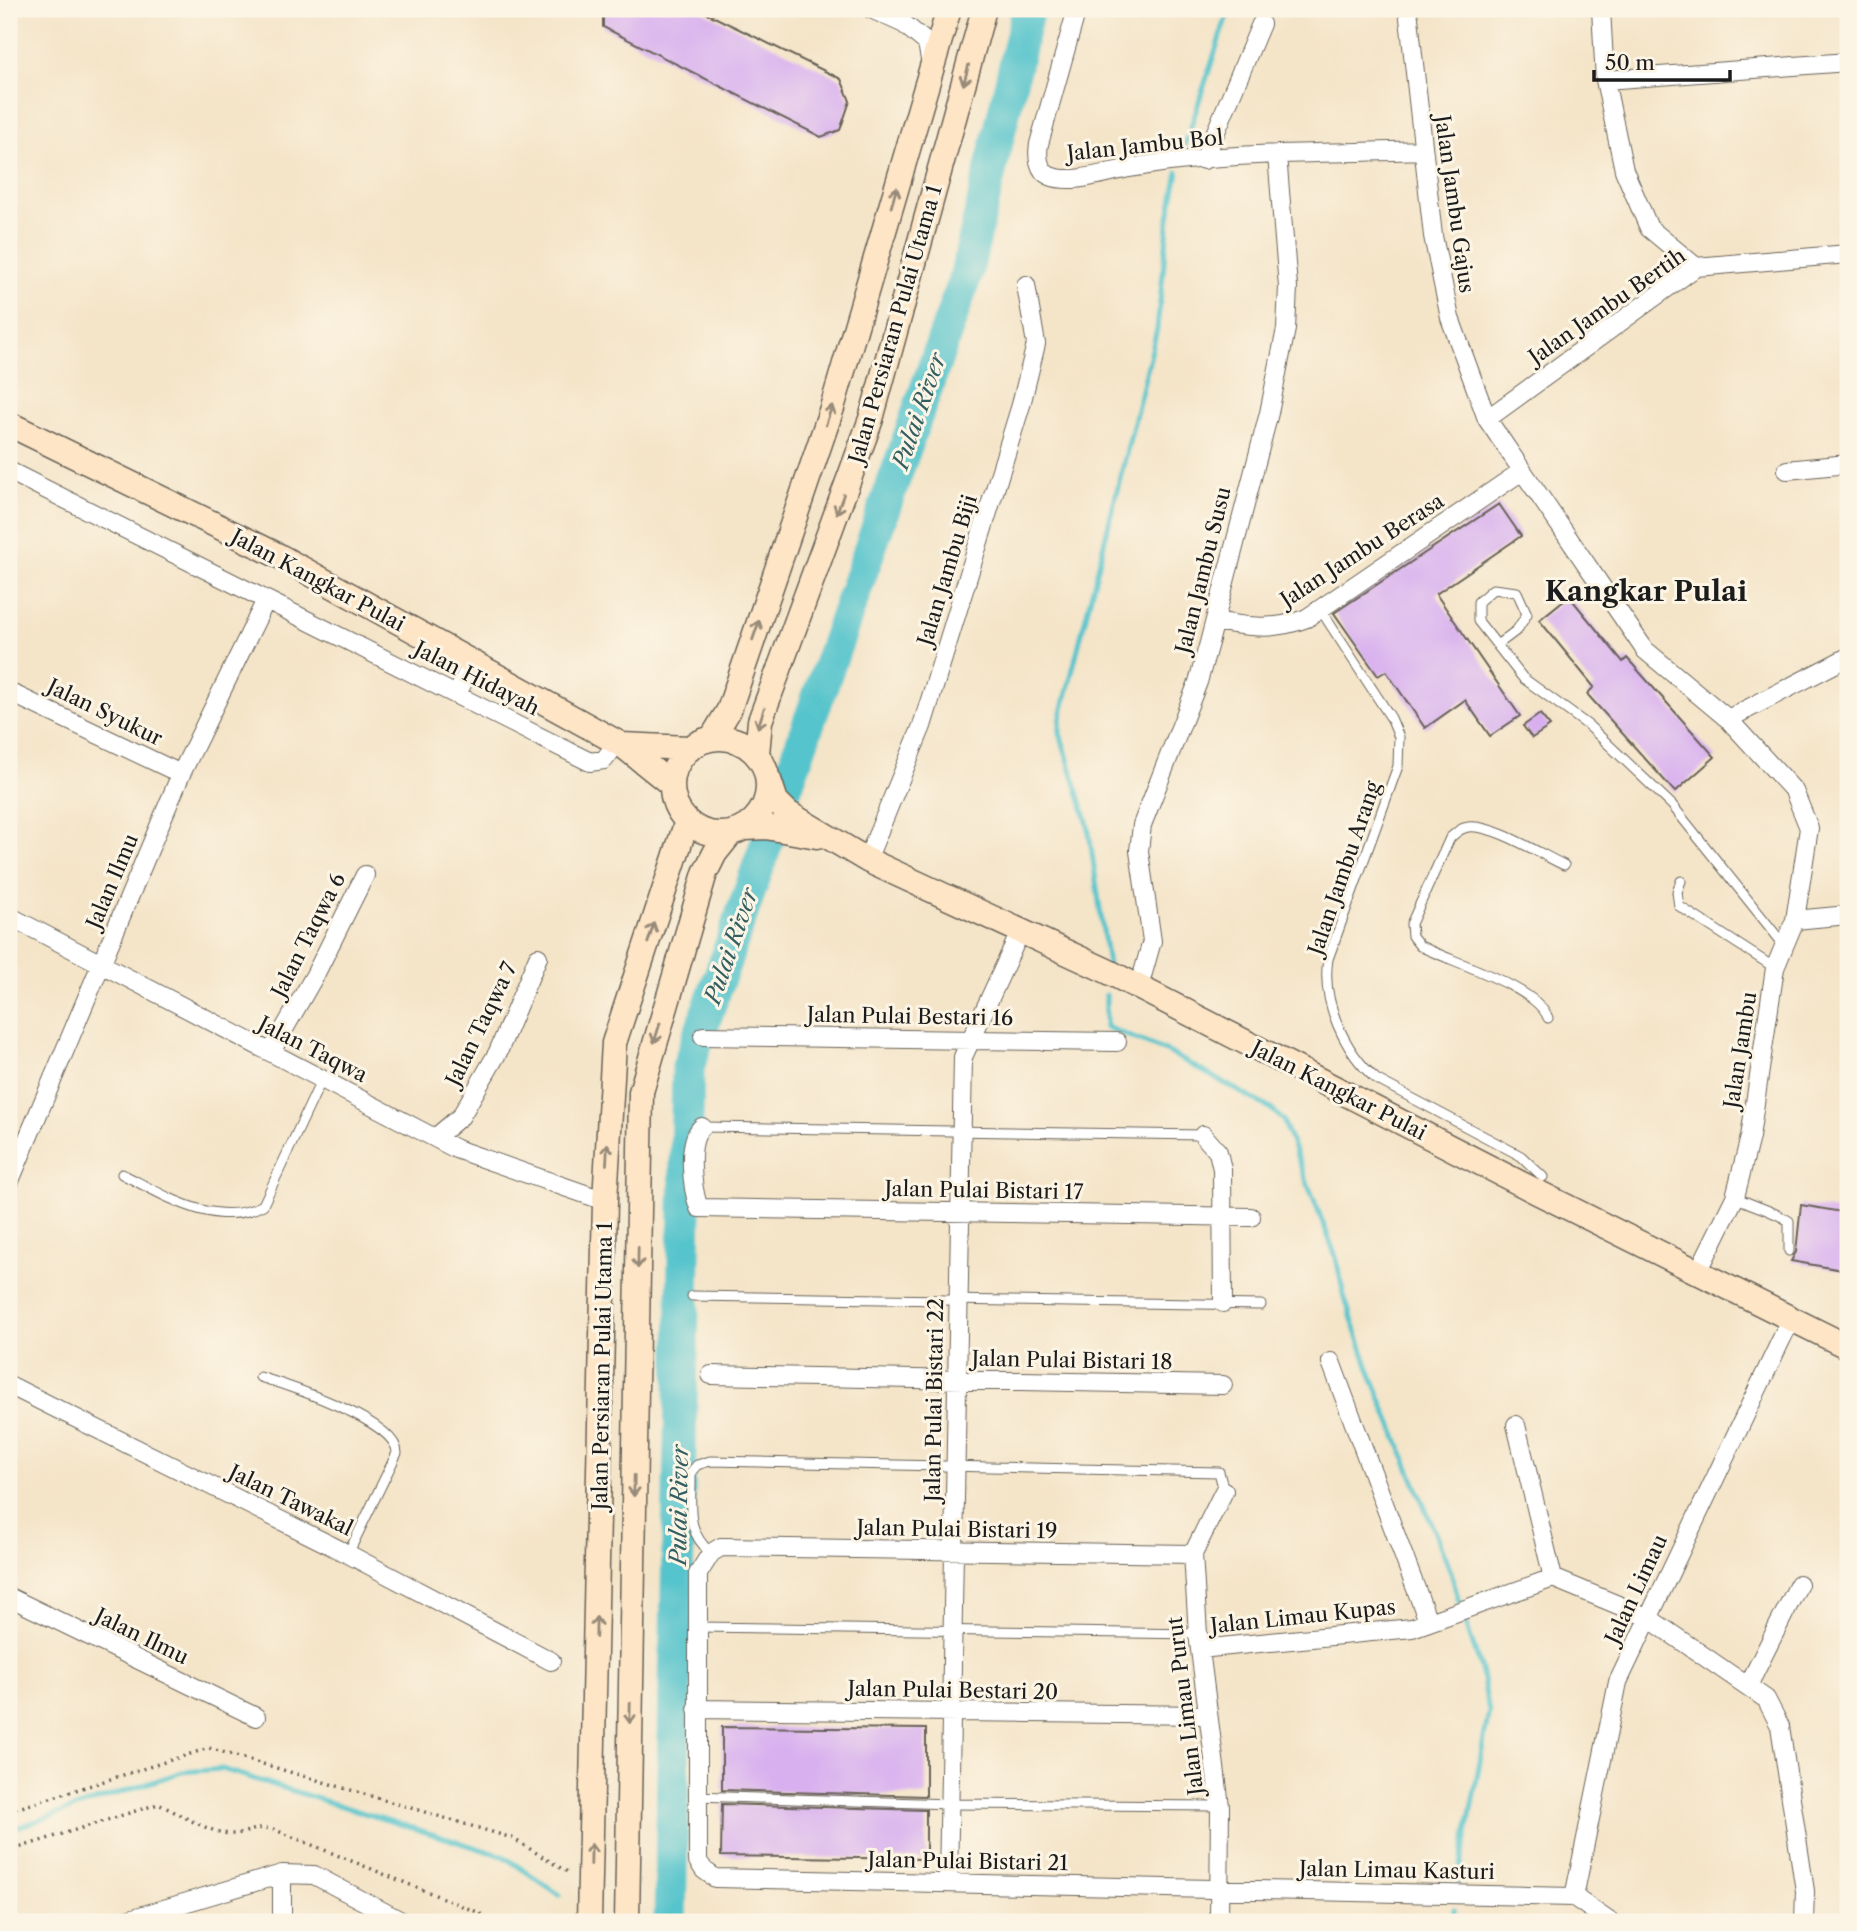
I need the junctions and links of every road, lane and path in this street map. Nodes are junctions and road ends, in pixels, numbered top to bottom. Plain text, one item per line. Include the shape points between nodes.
1 (871, 9) edge
2 (949, 9) edge
3 (984, 9) edge
4 (1077, 9) edge
5 (1409, 9) edge
6 (1601, 9) edge
7 (1261, 24) dead end
8 (1848, 62) edge
9 (932, 68) junction
10 (1605, 80) junction
11 (1423, 150) junction
12 (1277, 155) junction
13 (1204, 160) junction
14 (1848, 254) edge
15 (1696, 267) junction
16 (1026, 285) dead end
17 (1487, 419) junction
18 (9, 424) edge
19 (1848, 464) edge
20 (1787, 470) dead end
21 (9, 471) edge
22 (1522, 471) junction
23 (266, 600) junction
24 (1320, 609) junction
25 (1214, 621) junction
26 (1497, 645) junction
27 (1848, 657) edge
28 (471, 664) junction
29 (9, 691) edge
30 (458, 693) junction
31 (1728, 719) junction
32 (712, 738) junction
33 (619, 744) junction
34 (690, 748) junction
35 (757, 754) junction
36 (181, 774) junction
37 (672, 785) junction
38 (765, 816) junction
39 (687, 821) junction
40 (1809, 828) joint
41 (867, 860) junction
42 (1564, 865) dead end
43 (365, 875) dead end
44 (1681, 881) dead end
45 (1848, 915) edge
46 (9, 916) edge
47 (1794, 920) junction
48 (1021, 930) junction
49 (1785, 946) junction
50 (538, 957) dead end
51 (101, 965) junction
52 (1775, 968) junction
53 (1139, 987) junction
54 (1548, 1018) dead end
55 (703, 1036) dead end
56 (970, 1041) junction
57 (1117, 1042) dead end
58 (271, 1052) junction
59 (322, 1079) junction
60 (702, 1126) joint
61 (961, 1131) junction
62 (1203, 1135) joint
63 (435, 1138) junction
64 (15, 1155) edge
65 (122, 1174) dead end
66 (1543, 1178) dead end
67 (9, 1183) edge
68 (1735, 1197) junction
69 (605, 1201) junction
70 (962, 1213) junction
71 (1225, 1216) junction
72 (1251, 1217) dead end
73 (1789, 1251) dead end
74 (1698, 1272) junction
75 (692, 1296) dead end
76 (958, 1299) junction
77 (1223, 1303) junction
78 (1261, 1305) dead end
79 (1791, 1319) junction
80 (1848, 1347) edge
81 (1331, 1362) dead end
82 (711, 1375) dead end
83 (260, 1377) dead end
84 (957, 1381) junction
85 (9, 1385) edge
86 (1223, 1385) dead end
87 (1516, 1424) dead end
88 (956, 1465) junction
89 (1224, 1491) joint
90 (716, 1550) junction
91 (954, 1552) junction
92 (348, 1554) junction
93 (1193, 1555) junction
94 (1553, 1578) junction
95 (1799, 1584) dead end
96 (9, 1597) edge
97 (1647, 1617) junction
98 (1428, 1621) junction
99 (698, 1627) junction
100 (953, 1632) junction
101 (1199, 1642) junction
102 (551, 1661) dead end
103 (1748, 1686) junction
104 (697, 1709) junction
105 (951, 1713) junction
106 (1208, 1715) junction
107 (256, 1717) dead end
108 (696, 1796) junction
109 (950, 1804) junction
110 (1220, 1806) junction
111 (9, 1811) edge
112 (9, 1864) edge
113 (282, 1874) junction
114 (948, 1883) junction
115 (590, 1886) junction
116 (1220, 1889) junction
117 (1574, 1897) junction
118 (131, 1921) edge
119 (282, 1922) edge
120 (403, 1922) edge
121 (489, 1922) edge
122 (589, 1922) edge
123 (627, 1922) edge
124 (1219, 1922) edge
125 (1610, 1922) edge
126 (1804, 1922) edge

1 - 9 street via 904,24 927,43
2 - 9 main road, Jalan Persiaran Pulai Utama 1
3 -> 35 main road, Jalan Persiaran Pulai Utama 1 via 872,419 760,721
4 - 13 street, Jalan Jambu Bol via 1042,127 1037,156 1042,169 1050,176 1068,179
5 - 11 street, Jalan Jambu Gajus
6 - 10 street
7 - 13 street
8 - 10 street
32 -> 9 main road, Jalan Persiaran Pulai Utama 1 via 729,710 832,408
10 - 15 street via 1624,170 1649,228
11 - 12 street, Jalan Jambu Bol
11 - 17 street, Jalan Jambu Gajus via 1433,236 1450,318
12 - 13 street, Jalan Jambu Bol
12 - 25 street, Jalan Jambu Susu via 1288,287 1286,330
14 - 15 street, Jalan Jambu Bertih
15 - 17 street, Jalan Jambu Bertih
16 - 41 street, Jalan Jambu Biji via 1036,344 1021,405 922,726
17 - 22 street, Jalan Jambu Gajus
18 - 28 main road, Jalan Kangkar Pulai via 279,556
19 - 20 street
21 - 23 street, Jalan Hidayah
22 - 24 street, Jalan Jambu Berasa
22 - 31 street, Jalan Jambu Gajus via 1646,650
23 - 30 street, Jalan Hidayah
23 - 36 street, Jalan Ilmu
24 - 25 street, Jalan Jambu Berasa via 1286,627
24 - 66 lane, Jalan Jambu Arang via 1399,737 1398,766 1328,959 1328,996 1342,1032 1360,1065 1376,1079 1521,1156
25 - 53 street, Jalan Jambu Susu via 1198,682 1142,825 1139,851 1152,941
26 - 26 lane via 1478,621 1478,602 1493,589 1517,592 1527,614 1517,630
26 - 49 lane via 1523,678 1589,726 1672,805
27 - 31 street
28 - 30 street
28 - 33 main road, Jalan Kangkar Pulai
29 - 36 street, Jalan Syukur
30 - 33 street, Jalan Hidayah via 590,762 604,761
31 - 40 street, Jalan Jambu Gajus via 1794,790
32 - 34 main road
32 - 35 main road via 737,740
33 - 34 main road, Jalan Kangkar Pulai
33 - 37 main road, Jalan Kangkar Pulai
34 - 37 main road via 676,766
35 - 38 main road
36 - 51 street, Jalan Ilmu
37 - 39 main road via 673,798
38 - 39 main road via 715,834
38 - 41 main road, Jalan Kangkar Pulai via 827,838
38 -> 123 main road, Jalan Persiaran Pulai Utama 1 via 715,853 705,873 642,1092
69 -> 39 main road, Jalan Persiaran Pulai Utama 1 via 614,1043
40 - 47 street, Jalan Jambu
41 - 48 main road, Jalan Kangkar Pulai
42 - 54 lane via 1488,829 1461,828 1450,838 1411,924 1412,936 1420,946 1522,990 1540,1003
43 - 58 street, Jalan Taqwa 6
44 - 52 lane via 1679,906
45 - 47 street
46 - 51 street, Jalan Taqwa
47 - 49 street, Jalan Jambu
48 - 53 main road, Jalan Kangkar Pulai
48 - 56 street, Jalan Pulai Bistari 22
49 - 52 street, Jalan Jambu
50 - 63 street, Jalan Taqwa 7 via 480,1084 461,1116
51 - 58 street, Jalan Taqwa
51 - 64 street, Jalan Ilmu
52 - 68 street, Jalan Jambu via 1750,1138
53 - 74 main road, Jalan Kangkar Pulai
55 - 56 street, Jalan Pulai Bestari 16
56 - 57 street, Jalan Pulai Bestari 16
56 - 61 street, Jalan Pulai Bistari 22 via 962,1057
58 - 59 street, Jalan Taqwa
59 - 63 street, Jalan Taqwa
59 - 65 lane via 263,1205 250,1212 233,1216 204,1211
60 - 61 lane
60 - 70 street, Jalan Pulai Bistari 17 via 693,1139 699,1208
61 - 62 lane
61 - 70 street, Jalan Pulai Bistari 22
62 - 71 street via 1219,1152
63 - 69 street, Jalan Taqwa
64 - 67 street, Jalan Ilmu
68 - 73 lane via 1789,1221
68 - 74 street, Jalan Jambu
115 -> 69 main road, Jalan Persiaran Pulai Utama 1
70 - 71 street, Jalan Pulai Bistari 17
70 - 76 street, Jalan Pulai Bistari 22
71 - 72 street, Jalan Pulai Bistari 17
71 - 77 street
74 - 79 main road, Jalan Kangkar Pulai
75 - 76 lane
76 - 77 lane
76 - 84 street, Jalan Pulai Bistari 22
77 - 78 lane
79 - 80 main road, Jalan Kangkar Pulai
79 - 97 street, Jalan Limau
81 - 98 street
82 - 84 street, Jalan Pulai Bistari 18
83 - 92 lane via 354,1413 397,1443 397,1453
84 - 86 street, Jalan Pulai Bistari 18
84 - 88 street, Jalan Pulai Bistari 22
85 - 92 street, Jalan Tawakal
87 - 94 street
88 - 89 lane via 1219,1472
88 - 90 lane via 710,1461 697,1465 691,1472 692,1527 696,1540
88 - 91 street, Jalan Pulai Bistari 22
89 - 93 street, Jalan Limau Purut
90 - 91 street, Jalan Pulai Bistari 19
90 - 99 street via 698,1574
91 - 93 street, Jalan Pulai Bistari 19
91 - 100 street, Jalan Pulai Bistari 22
92 - 102 street, Jalan Tawakal
93 - 101 street, Jalan Limau Purut
94 - 97 street
94 - 98 street, Jalan Limau Kupas
95 - 103 street
96 - 107 street, Jalan Ilmu
97 - 103 street
97 - 117 street, Jalan Limau via 1618,1682
98 - 101 street, Jalan Limau Kupas via 1412,1628
99 - 100 lane
99 - 104 street
100 - 101 lane
100 - 105 street, Jalan Pulai Bistari 22
101 - 106 street, Jalan Limau Purut
103 - 126 street via 1766,1699 1780,1726 1805,1891
104 - 105 street, Jalan Pulai Bestari 20
104 - 108 street
105 - 106 street, Jalan Pulai Bestari 20
105 - 109 street, Jalan Pulai Bistari 22
106 - 110 street, Jalan Limau Purut
108 - 109 lane
108 - 114 street, Jalan Pulai Bistari 21 via 698,1861 715,1878
109 - 110 lane
109 - 114 street, Jalan Pulai Bistari 22
110 - 116 street, Jalan Limau Purut
111 - 115 path via 209,1748 512,1838
112 - 121 path via 18,1848 158,1804 222,1832 272,1829 482,1914
113 - 118 street
113 - 119 street
113 - 120 street via 314,1875
114 - 116 street, Jalan Pulai Bistari 21
115 - 122 main road, Jalan Persiaran Pulai Utama 1
116 - 117 street, Jalan Limau Kasturi
116 - 124 street, Jalan Limau Purut
117 - 125 street

